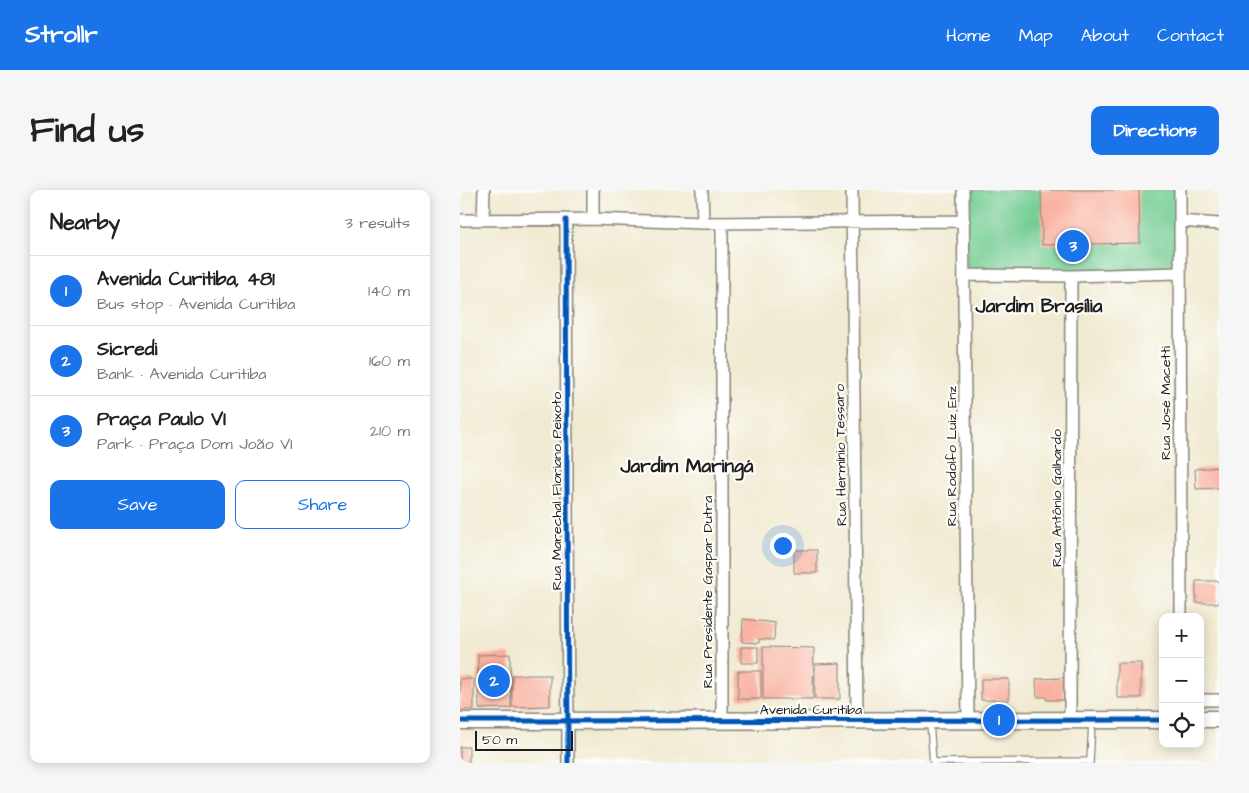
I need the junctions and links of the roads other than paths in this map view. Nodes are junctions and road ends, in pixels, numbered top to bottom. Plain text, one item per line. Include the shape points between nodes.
1 (484, 190) edge
2 (593, 190) edge
3 (702, 190) edge
4 (852, 190) edge
5 (964, 190) edge
6 (1180, 190) edge
7 (593, 219) junction
8 (460, 220) edge
9 (483, 220) junction
10 (566, 220) junction
11 (964, 221) junction
12 (1180, 221) junction
13 (853, 222) junction
14 (703, 223) junction
15 (722, 223) junction
16 (1219, 224) edge
17 (1180, 274) junction
18 (965, 275) junction
19 (1071, 276) junction
20 (1180, 613) edge
21 (1204, 700) edge
22 (1219, 700) edge
23 (460, 720) edge
24 (568, 720) junction
25 (722, 720) junction
26 (857, 720) junction
27 (1070, 720) junction
28 (1092, 720) junction
29 (1159, 720) edge
30 (1204, 720) edge
31 (1219, 720) edge
32 (930, 721) junction
33 (968, 721) junction
34 (1090, 762) edge
35 (568, 763) edge
36 (932, 763) edge

1 - 9 street
2 - 7 street
3 - 14 street
4 - 13 street, Rua Hermínio Tessaro
5 - 11 street, Rua Rodolfo Luiz Enz
6 - 12 street, Rua José Macetti
7 - 10 street
7 - 14 street
8 - 9 street
9 - 10 street
10 - 24 street, Rua Marechal Floriano Peixoto
11 - 13 street
11 - 18 street, Rua Rodolfo Luiz Enz
12 - 16 street
12 - 17 street, Rua José Macetti
13 - 15 street
13 - 26 street, Rua Hermínio Tessaro
14 - 15 street
15 - 25 street, Rua Presidente Gaspar Dutra
17 - 19 street
17 - 20 street, Rua José Macetti
18 - 19 street
18 - 33 street, Rua Rodolfo Luiz Enz
19 - 27 street, Rua Antônio Galhardo
21 - 22 street
23 - 24 street, Avenida Curitiba
24 - 25 street, Avenida Curitiba
24 - 35 street, Rua Marechal Floriano Peixoto
25 - 26 street, Avenida Curitiba
26 - 32 street, Avenida Curitiba
27 - 28 street, Avenida Curitiba
27 - 33 street, Avenida Curitiba
28 - 29 street, Avenida Curitiba
28 - 34 lane
30 - 31 street
32 - 33 street, Avenida Curitiba
32 - 36 lane
34 - 36 lane

